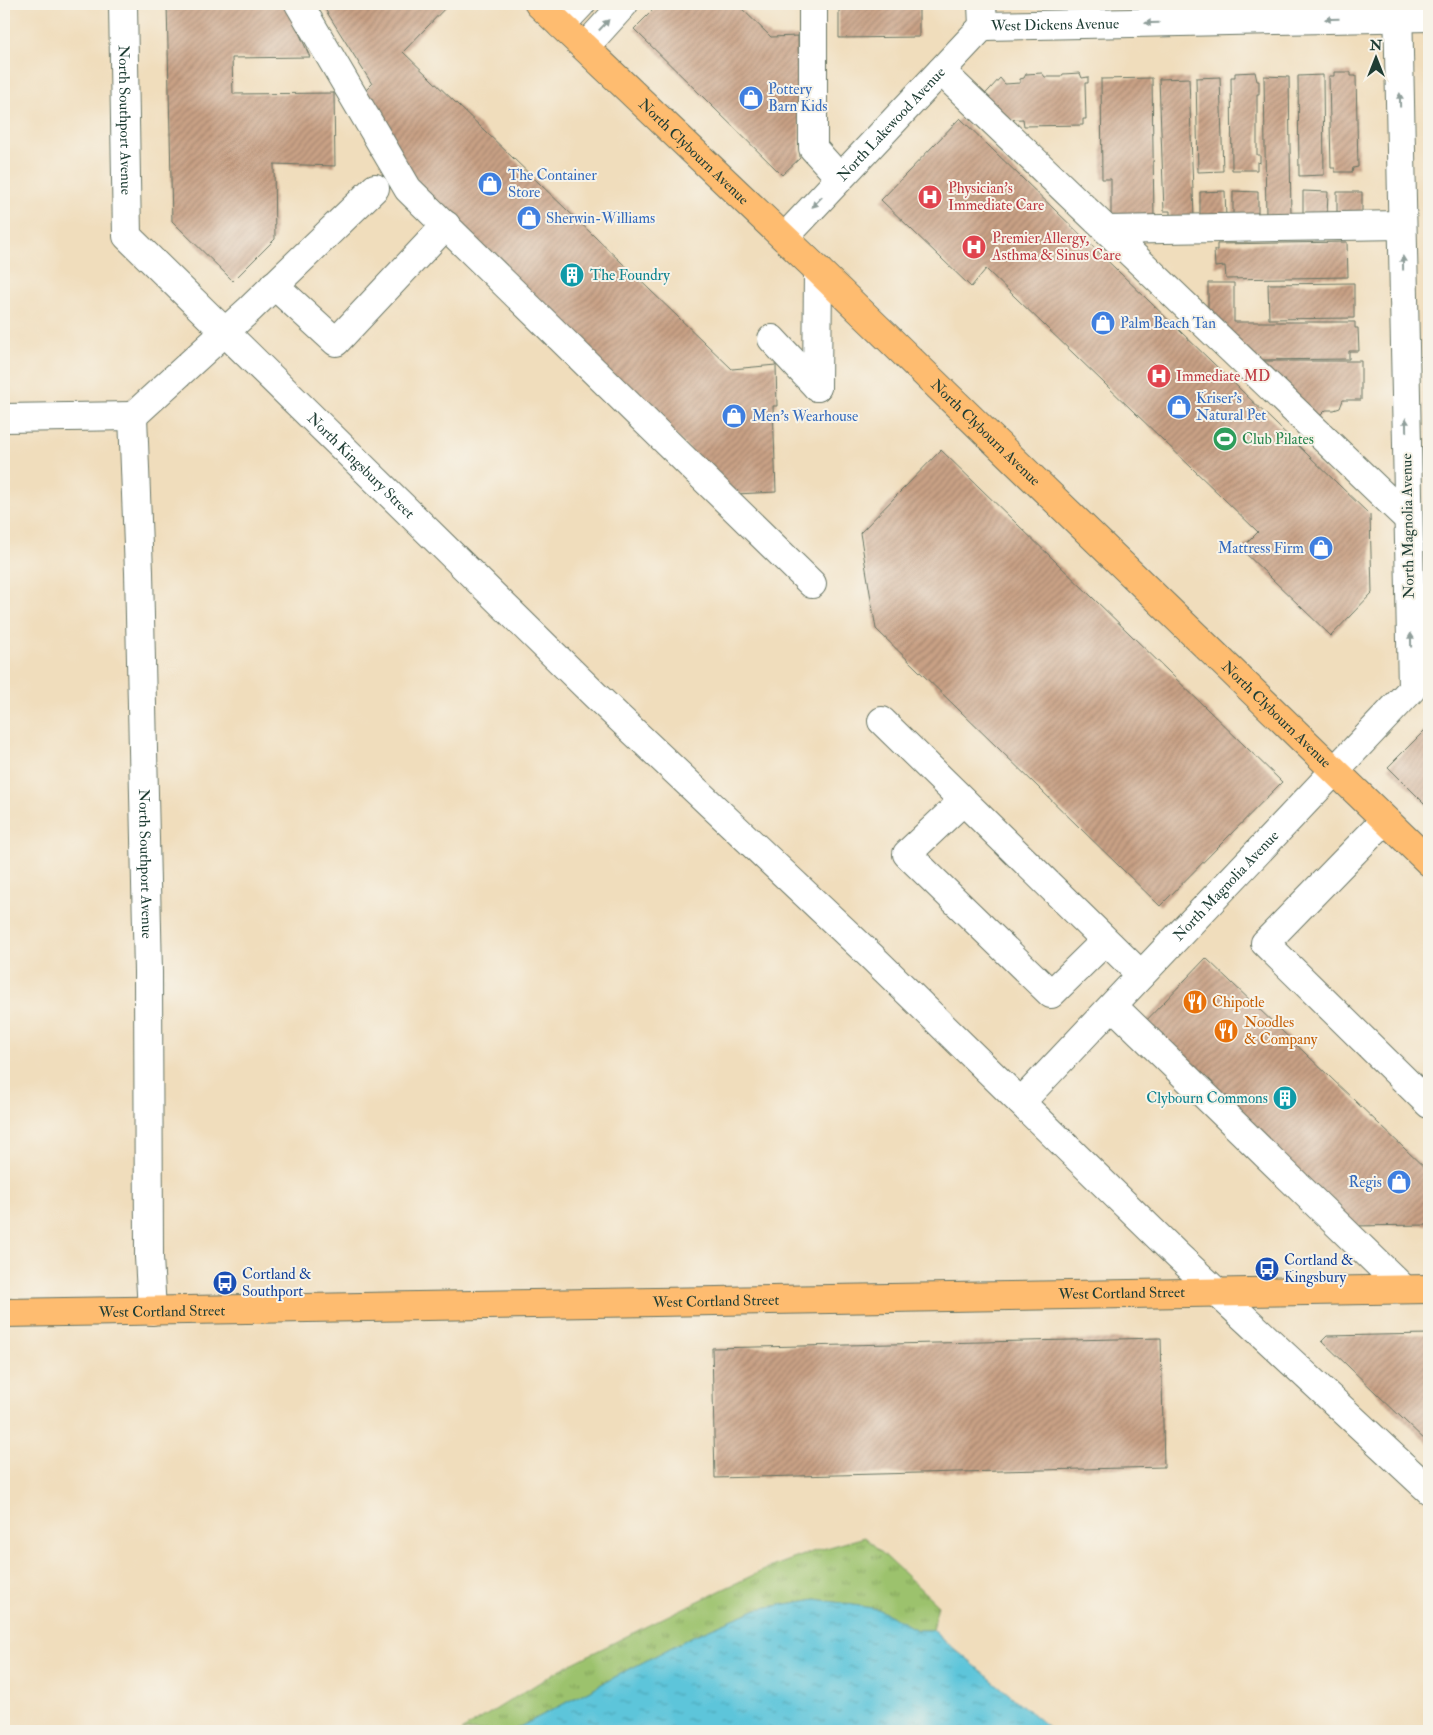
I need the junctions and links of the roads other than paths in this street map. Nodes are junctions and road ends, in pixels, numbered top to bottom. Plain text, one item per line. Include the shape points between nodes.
1 (123, 4) edge
2 (539, 4) edge
3 (581, 4) edge
4 (624, 4) edge
5 (806, 5) edge
6 (303, 6) edge
7 (1398, 11) edge
8 (1185, 13) edge
9 (982, 15) edge
10 (1429, 17) edge
11 (561, 24) junction
12 (585, 47) junction
13 (941, 70) junction
14 (840, 178) junction
15 (375, 188) dead end
16 (446, 225) junction
17 (1402, 225) junction
18 (1107, 230) junction
19 (128, 236) joint
20 (785, 237) junction
21 (818, 270) junction
22 (274, 286) junction
23 (225, 332) junction
24 (772, 339) dead end
25 (133, 416) junction
26 (4, 418) edge
27 (1408, 519) junction
28 (812, 584) dead end
29 (1421, 689) edge
30 (882, 721) dead end
31 (1335, 771) junction
32 (963, 801) junction
33 (1385, 820) junction
34 (1429, 862) edge
35 (1105, 941) junction
36 (1141, 975) junction
37 (1113, 1006) junction
38 (1021, 1102) junction
39 (1429, 1104) edge
40 (1417, 1289) edge
41 (1217, 1292) junction
42 (152, 1311) junction
43 (4, 1313) edge
44 (1429, 1490) edge

1 - 19 street, North Southport Avenue
2 - 11 main road, North Clybourn Avenue
3 - 11 street
12 -> 4 street
5 - 14 street via 813,148
6 - 16 street via 408,189
7 -> 8 street, West Dickens Avenue
7 - 10 street, West Dickens Avenue
17 -> 7 street, North Magnolia Avenue
8 -> 9 street, West Dickens Avenue
9 - 13 street, North Lakewood Avenue
11 - 12 main road, North Clybourn Avenue
12 - 20 main road, North Clybourn Avenue
13 - 14 street, North Lakewood Avenue
13 - 18 street
14 -> 20 street, North Lakewood Avenue
15 - 22 street
16 - 22 street via 336,342
16 - 28 street
17 - 18 street
27 -> 17 street, North Magnolia Avenue
18 - 27 street
19 - 23 street, North Kingsbury Street
20 - 21 main road, North Clybourn Avenue
21 - 24 street via 817,387
21 - 31 main road, North Clybourn Avenue
22 - 23 street
23 - 25 street
23 - 38 street, North Kingsbury Street via 595,695
25 - 26 street
25 - 42 street, North Southport Avenue via 148,972
29 -> 27 street, North Magnolia Avenue
29 - 31 street, North Magnolia Avenue
30 - 32 street
31 - 33 main road, North Clybourn Avenue
31 - 36 street, North Magnolia Avenue
32 - 35 street
32 - 35 street via 907,854 1052,994
33 - 34 main road, North Clybourn Avenue
33 - 39 street via 1265,944
35 - 36 street
36 - 37 street, North Magnolia Avenue
37 - 38 street, North Magnolia Avenue
37 - 40 street
38 - 41 street, North Kingsbury Street
40 - 41 main road, West Cortland Street
41 - 42 main road, West Cortland Street
41 - 44 street, North Kingsbury Street
42 - 43 main road, West Cortland Street

